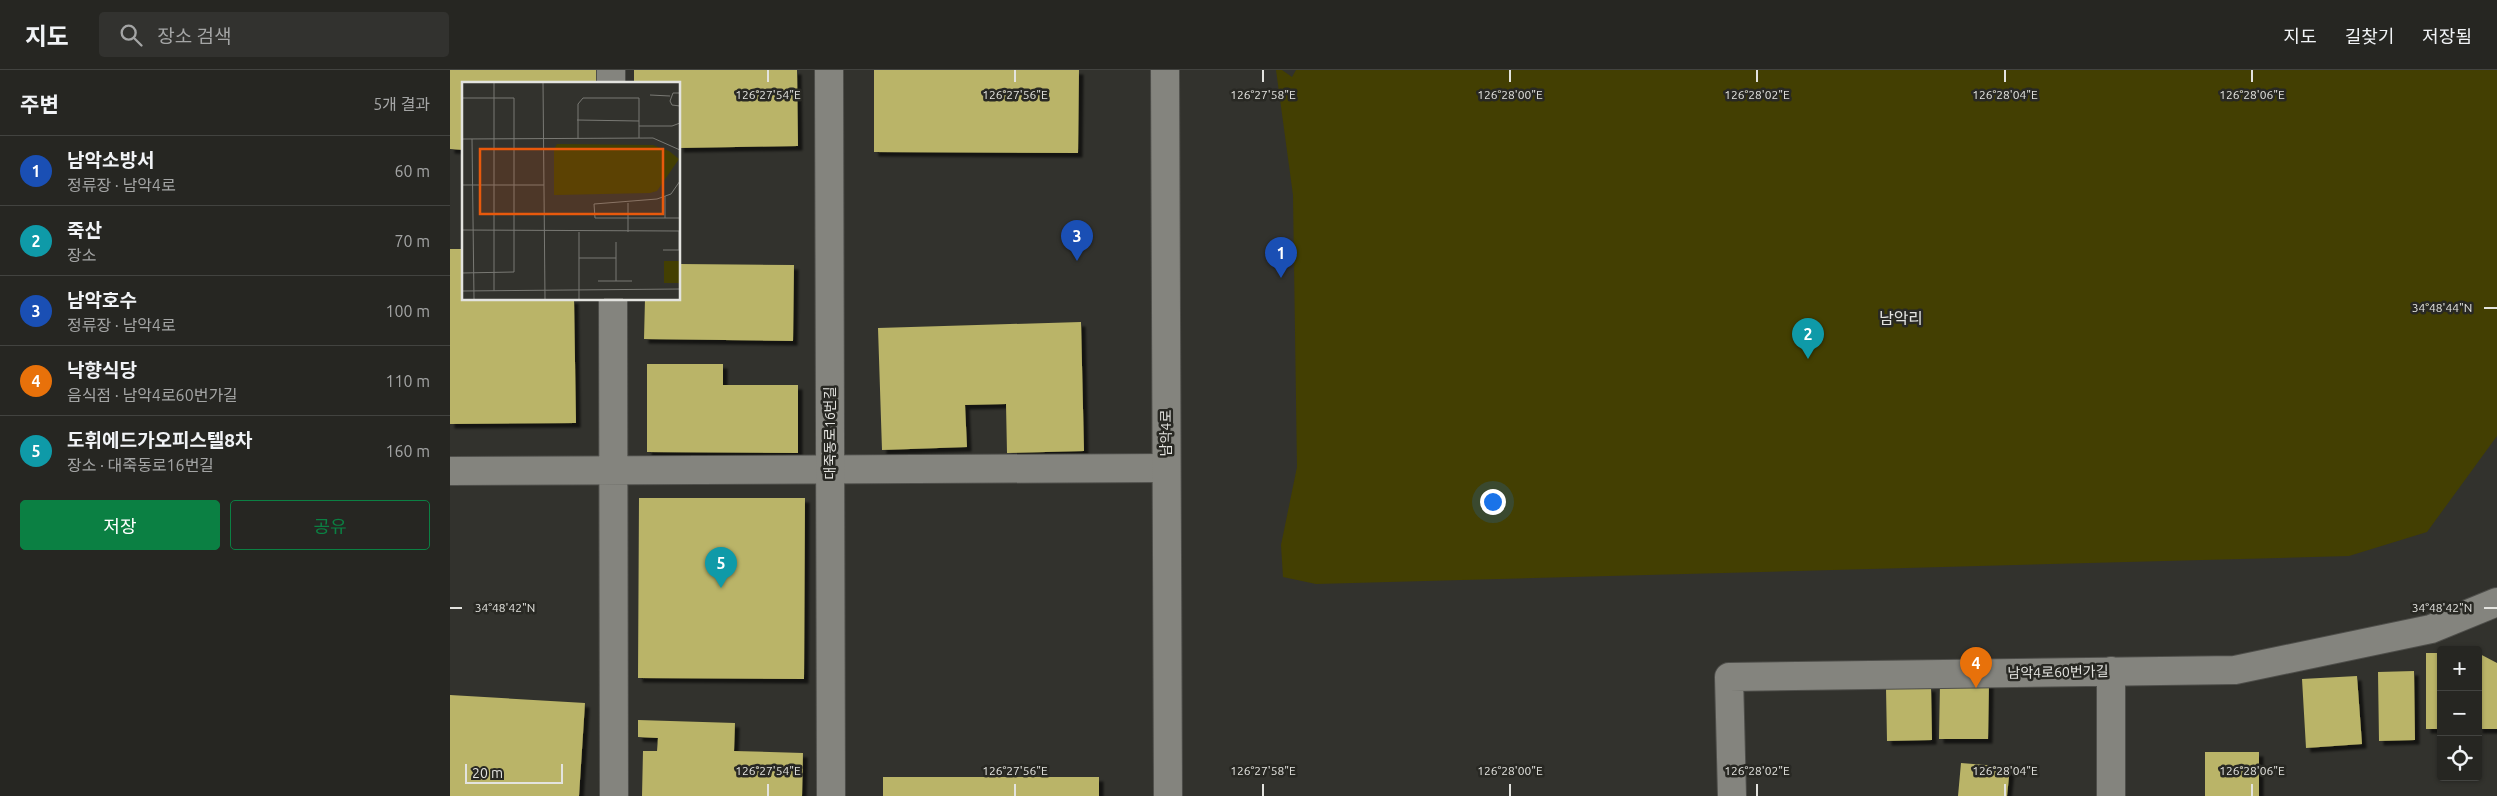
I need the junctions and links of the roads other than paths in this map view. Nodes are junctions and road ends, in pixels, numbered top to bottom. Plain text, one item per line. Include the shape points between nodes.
1 (829, 70) edge
2 (1165, 70) edge
3 (612, 300) edge
4 (1166, 468) junction
5 (614, 470) junction
6 (830, 470) junction
7 (450, 471) edge
8 (2497, 602) edge
9 (2111, 671) junction
10 (614, 796) edge
11 (831, 796) edge
12 (1168, 796) edge
13 (1732, 796) edge
14 (2111, 796) edge

1 - 6 street, 대죽동로16번길
2 - 4 street, 남악4로
3 - 5 street
4 - 6 street
4 - 12 street, 남악4로
5 - 6 street
5 - 7 street
5 - 10 street
6 - 11 street, 대죽동로16번길
8 - 9 street, 남악4로60번가길 via 2431,629 2236,670
9 - 13 street, 남악4로60번가길 via 1729,677
9 - 14 street

